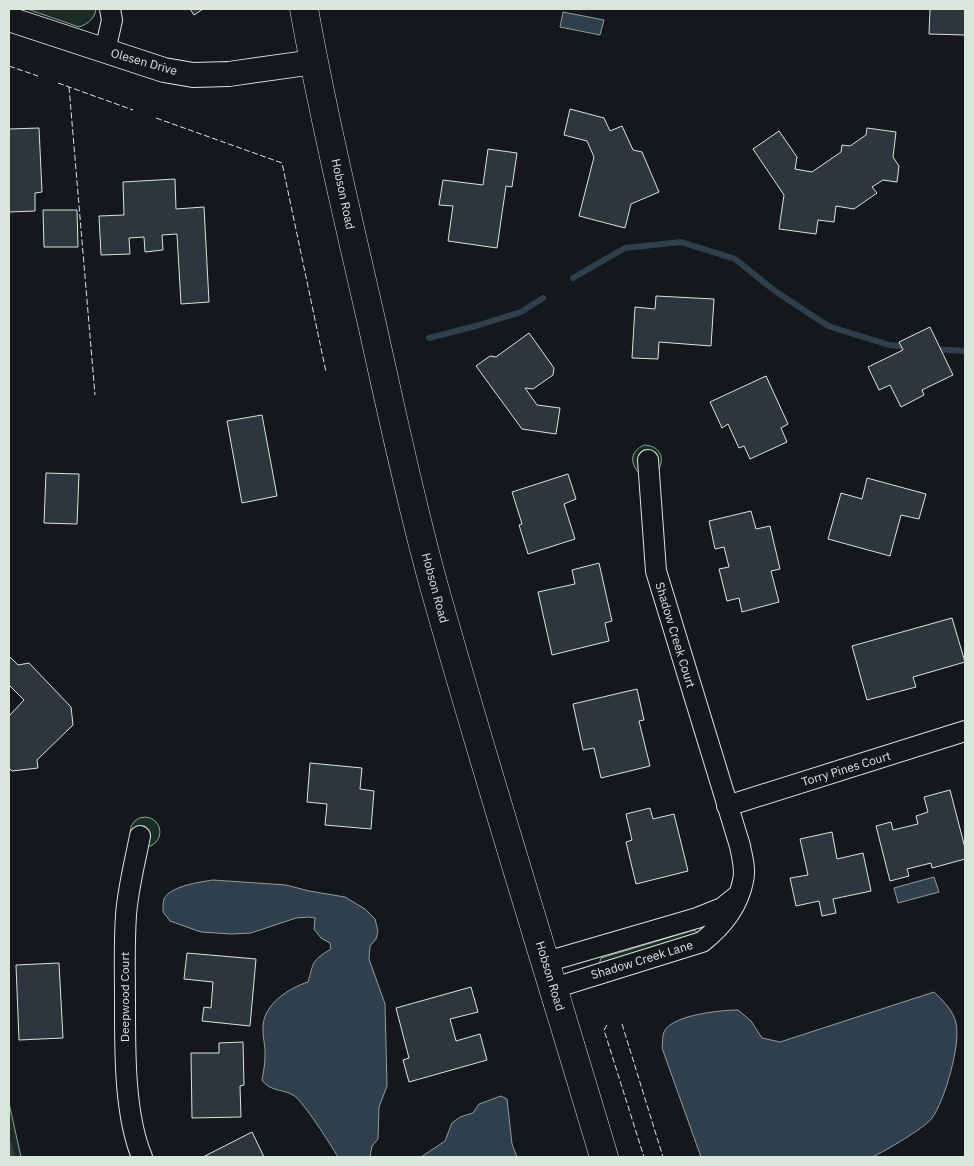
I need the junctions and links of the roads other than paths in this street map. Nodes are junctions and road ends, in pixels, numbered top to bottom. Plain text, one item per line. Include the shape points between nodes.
1 (110, 9) edge
2 (304, 9) edge
3 (9, 19) edge
4 (105, 51) junction
5 (314, 62) junction
6 (648, 460) dead end
7 (965, 732) edge
8 (727, 806) junction
9 (140, 836) dead end
10 (738, 895) junction
11 (546, 962) junction
12 (554, 988) junction
13 (142, 1157) edge
14 (604, 1157) edge

1 - 4 street via 112,20
2 - 5 main road, Hobson Road
3 - 4 street, Olesen Drive
4 - 5 street, Olesen Drive via 164,70 193,75 229,74
5 - 11 main road, Hobson Road via 430,570
6 - 8 street, Shadow Creek Court via 656,572
7 - 8 street, Torry Pines Court
8 - 10 street, Shadow Creek Lane via 744,864 744,881
9 - 13 street, Deepwood Court via 126,914 125,1057 136,1143
10 - 11 street, Shadow Creek Lane via 722,908 702,916
10 - 12 street, Shadow Creek Lane via 727,918 702,942
11 - 12 main road, Hobson Road
12 - 14 main road, Hobson Road

